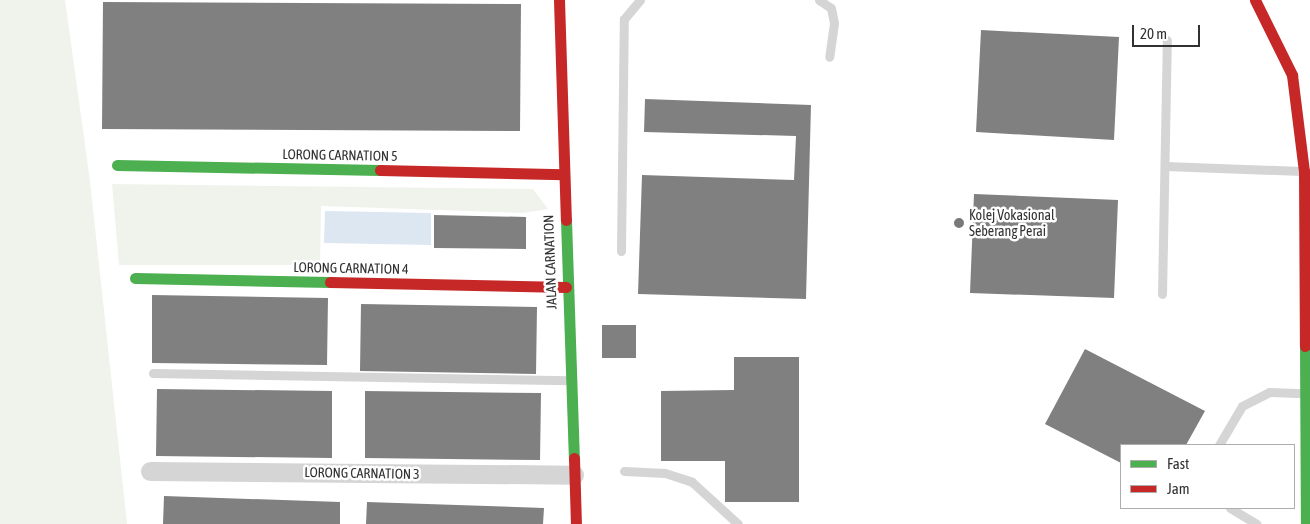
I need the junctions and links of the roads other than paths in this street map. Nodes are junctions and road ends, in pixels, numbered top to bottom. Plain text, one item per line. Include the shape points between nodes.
1 (560, 0) edge
2 (640, 0) edge
3 (820, 0) edge
4 (1255, 0) edge
5 (1167, 40) dead end
6 (829, 56) dead end
7 (116, 165) dead end
8 (1164, 166) junction
9 (1304, 171) junction
10 (563, 174) junction
11 (620, 251) dead end
12 (135, 278) dead end
13 (566, 287) junction
14 (1162, 294) dead end
15 (153, 373) dead end
16 (570, 380) junction
17 (1307, 393) junction
18 (1220, 444) edge
19 (150, 471) dead end
20 (624, 471) dead end
21 (574, 476) junction
22 (1231, 509) edge
23 (576, 524) edge
24 (738, 524) edge
25 (1257, 524) edge
26 (1306, 524) edge

1 - 10 street, JALAN CARNATION
2 - 11 lane via 624,18
3 - 6 lane via 831,8 834,23
4 - 9 street via 1292,75
5 - 8 lane
7 - 10 street, LORONG CARNATION 5
8 - 9 lane
8 - 14 lane
9 - 17 street
10 - 13 street, JALAN CARNATION
12 - 13 street, LORONG CARNATION 4
13 - 16 street, JALAN CARNATION
15 - 16 lane
16 - 21 street, JALAN CARNATION
17 - 18 lane via 1269,392 1242,406
17 - 26 street
19 - 21 street, LORONG CARNATION 3
20 - 24 lane via 665,473 692,482
21 - 23 street, JALAN CARNATION
22 - 25 lane via 1242,519

